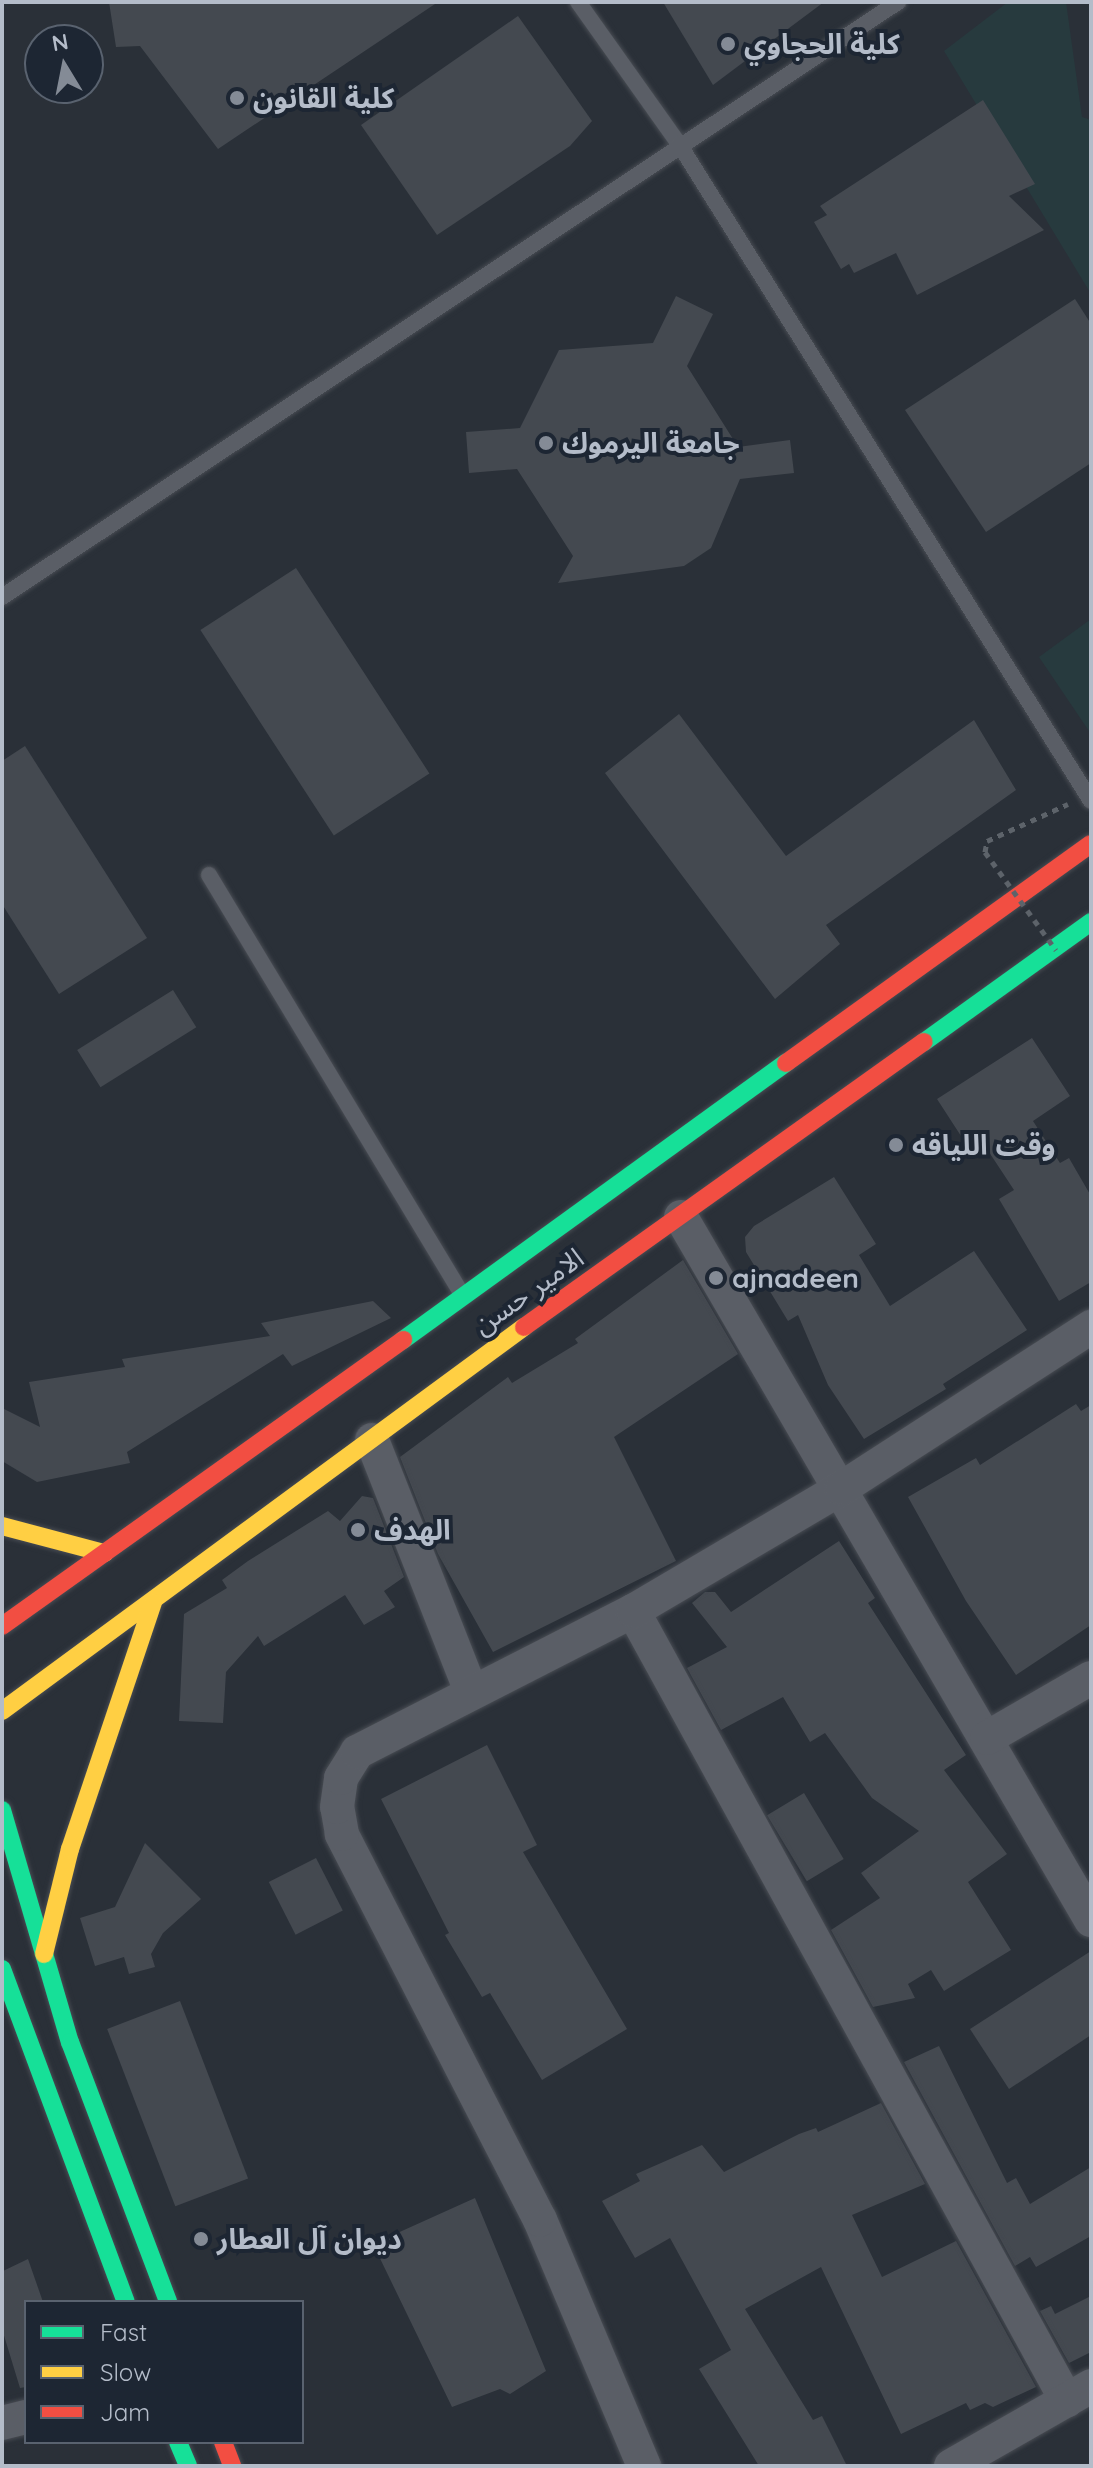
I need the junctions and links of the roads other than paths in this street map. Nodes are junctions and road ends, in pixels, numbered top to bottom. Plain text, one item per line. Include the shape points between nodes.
1 (578, 2) edge
2 (898, 2) edge
3 (679, 144) junction
4 (2, 597) edge
5 (1088, 797) edge
6 (1091, 844) edge
7 (209, 875) dead end
8 (1091, 922) edge
9 (681, 1217) junction
10 (462, 1295) junction
11 (1091, 1327) edge
12 (372, 1440) junction
13 (842, 1488) junction
14 (2, 1526) edge
15 (104, 1553) junction
16 (153, 1603) junction
17 (633, 1611) junction
18 (2, 1626) edge
19 (1091, 1678) edge
20 (471, 1691) junction
21 (2, 1711) edge
22 (987, 1738) junction
23 (2, 1810) edge
24 (1091, 1920) edge
25 (44, 1954) junction
26 (2, 1969) edge
27 (125, 2300) edge
28 (167, 2300) edge
29 (1079, 2393) edge
30 (24, 2418) edge
31 (2, 2423) edge
32 (179, 2444) edge
33 (224, 2444) edge
34 (188, 2466) edge
35 (232, 2466) edge
36 (644, 2466) edge
37 (951, 2466) edge

1 - 3 lane
2 - 3 lane
3 - 4 lane
3 - 5 lane
6 - 10 main road, الامير حسن
7 - 10 lane
8 - 9 main road, الامير حسن
9 - 12 main road, الامير حسن
9 - 13 street
10 - 15 main road, الامير حسن via 293,1423
11 - 13 street
12 - 16 main road, الامير حسن
12 - 20 street
13 - 17 street
13 - 22 street
14 - 15 main road
15 - 18 main road, الامير حسن
16 - 21 main road, الامير حسن
16 - 25 main road via 70,1849
17 - 20 street
17 - 29 street
19 - 22 street
20 - 36 street via 357,1752 341,1778 337,1807 342,1834 540,2220
22 - 24 street
23 - 25 main road
25 - 28 main road via 70,2042
26 - 27 main road
29 - 37 street
30 - 31 street
32 - 34 main road
33 - 35 main road

